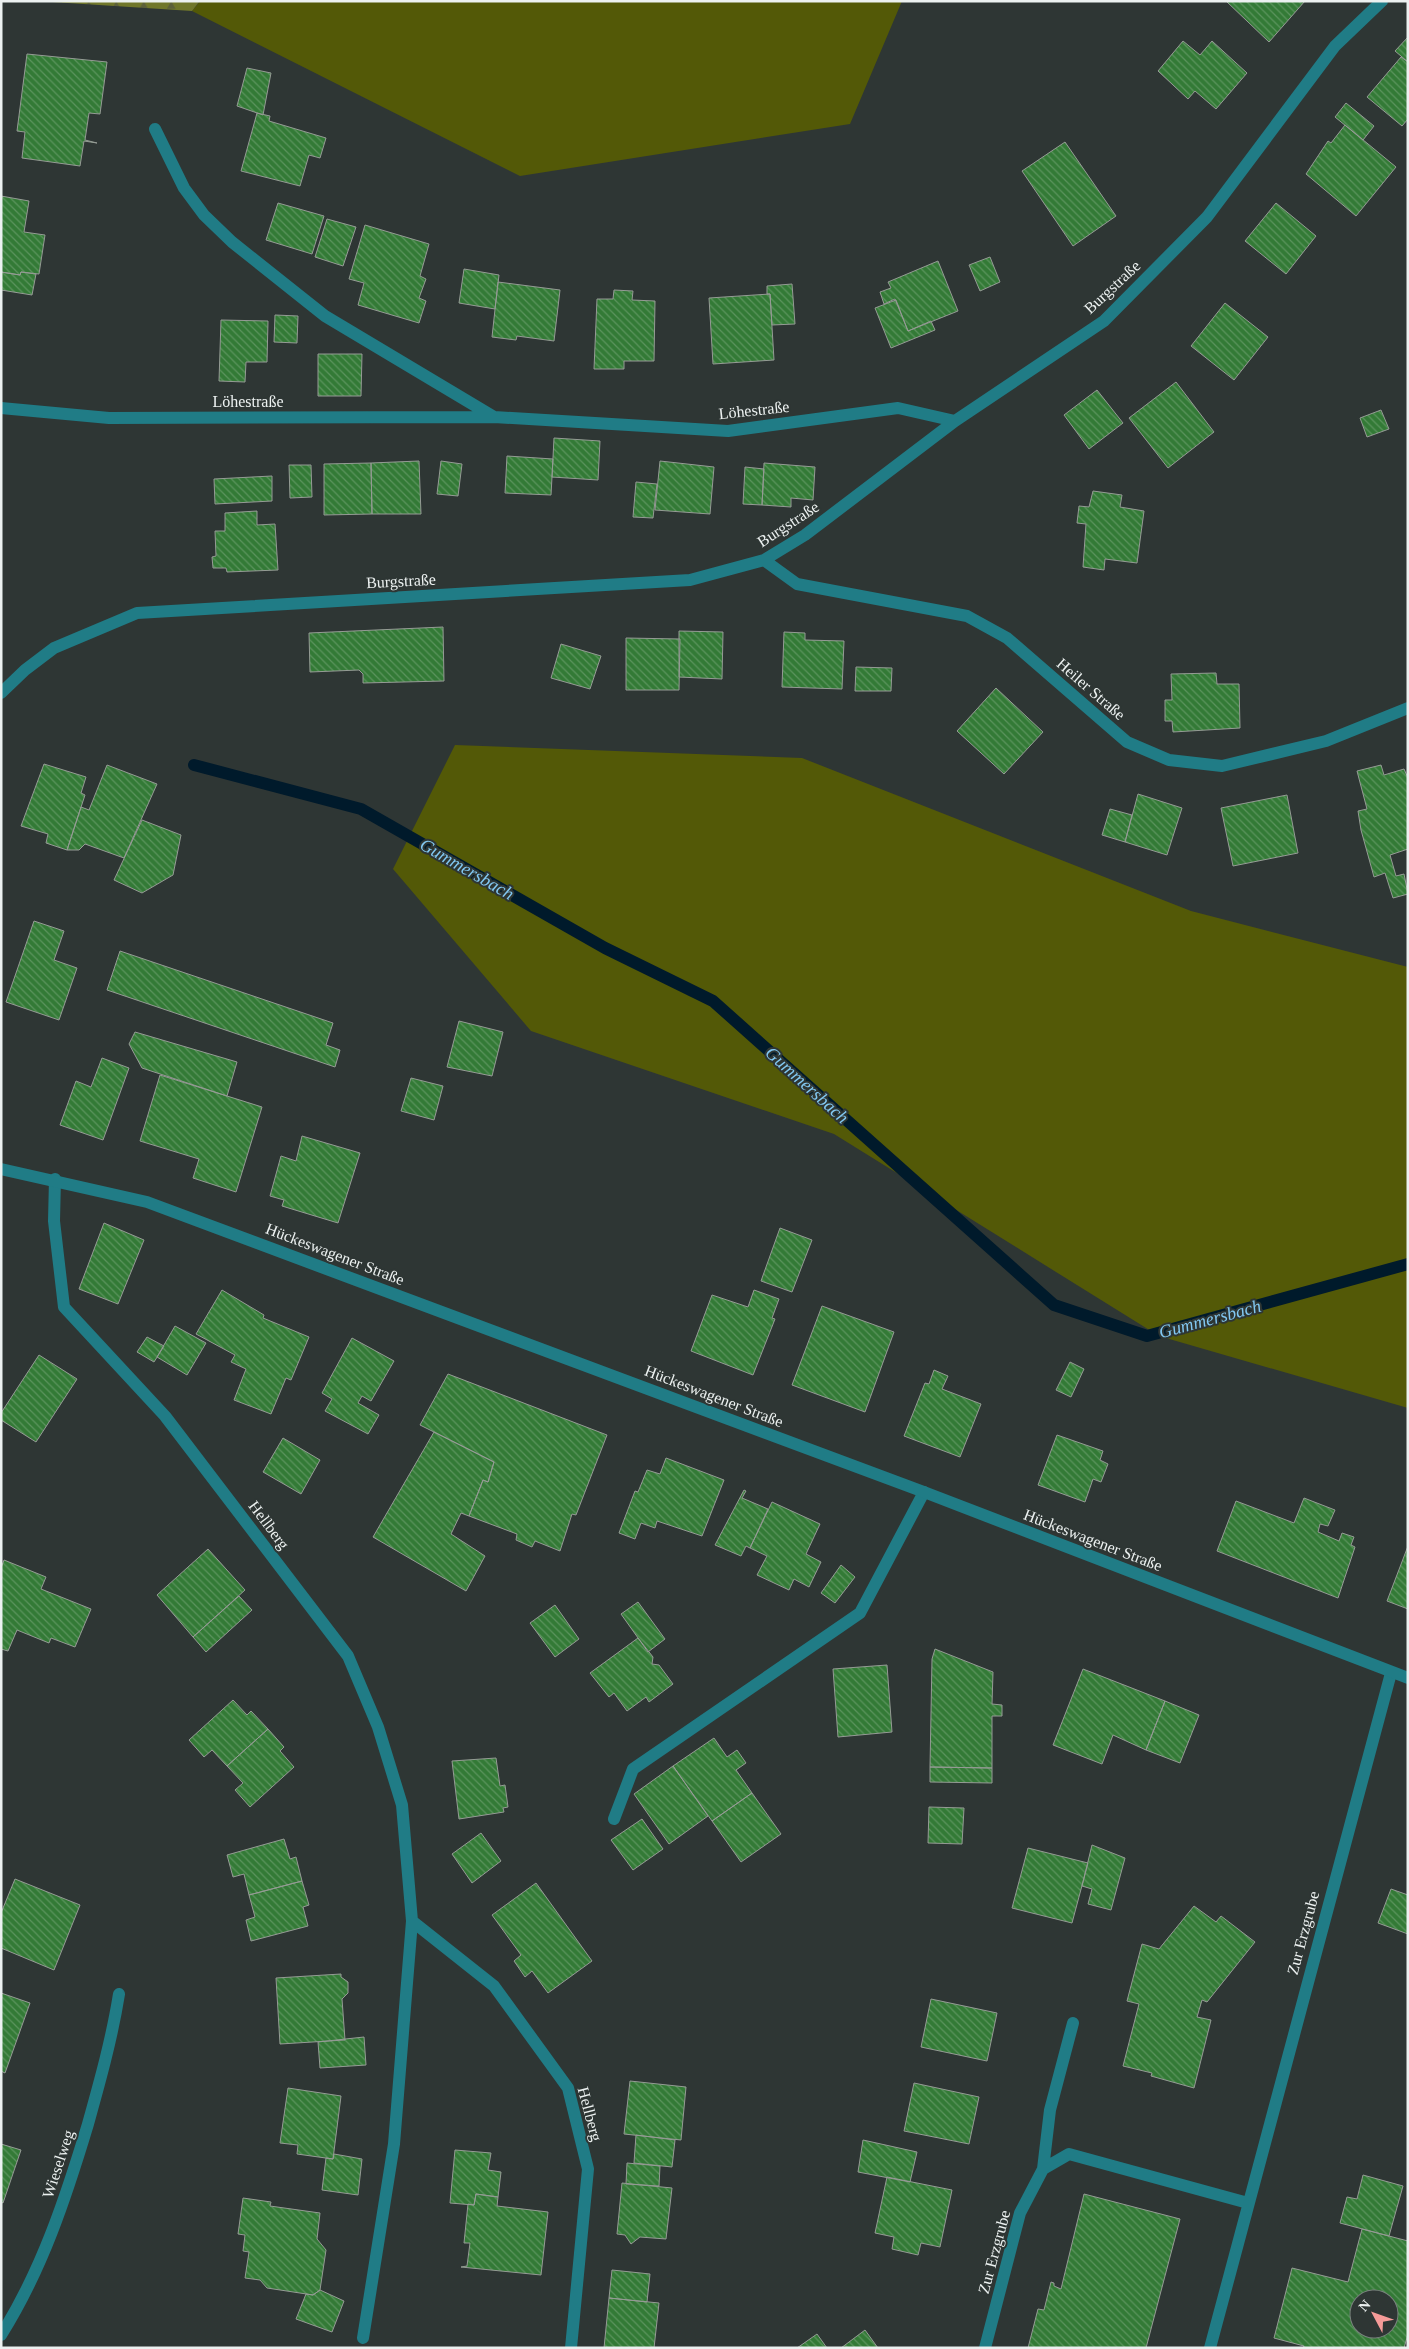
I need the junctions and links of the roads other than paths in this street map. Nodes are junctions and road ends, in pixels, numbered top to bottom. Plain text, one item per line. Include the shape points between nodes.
1 (1382, 1) edge
2 (155, 129) dead end
3 (1, 408) edge
4 (494, 417) junction
5 (955, 421) junction
6 (764, 560) junction
7 (1, 693) edge
8 (1408, 708) edge
9 (1, 1169) edge
10 (55, 1179) junction
11 (924, 1492) junction
12 (1391, 1673) junction
13 (1408, 1678) edge
14 (614, 1819) dead end
15 (412, 1921) junction
16 (119, 1994) dead end
17 (1073, 2023) dead end
18 (1043, 2169) junction
19 (1248, 2203) junction
20 (1, 2335) edge
21 (363, 2338) dead end
22 (571, 2348) edge
23 (985, 2348) edge
24 (1210, 2348) edge

1 - 5 street, Burgstraße via 1336,46 1207,217 1104,321
2 - 4 street, Löhestraße via 184,188 204,215 232,242 326,316
3 - 4 street, Löhestraße via 109,418
4 - 5 street, Löhestraße via 728,431 898,408
5 - 6 street, Burgstraße via 805,536
6 - 7 street, Burgstraße via 690,580 137,613 54,648
6 - 8 street, Heiler Straße via 797,584 967,616 1007,638 1127,742 1169,760 1222,766 1326,741
9 - 10 street, Hückeswagener Straße
10 - 11 street, Hückeswagener Straße via 148,1202
10 - 15 street, Hellberg via 54,1221 64,1307 165,1416 348,1656 378,1727 402,1805
11 - 12 street, Hückeswagener Straße
11 - 14 street via 860,1613 633,1769
12 - 13 street, Hückeswagener Straße
12 - 19 street, Zur Erzgrube
15 - 21 street, Hellberg via 394,2144
15 - 22 street, Hellberg via 494,1986 568,2088 588,2168
16 - 20 street, Wieselweg via 112,2036 74,2171 48,2243 21,2303
17 - 18 street, Zur Erzgrube via 1050,2110
18 - 19 street via 1069,2154
18 - 23 street, Zur Erzgrube via 1020,2212
19 - 24 street, Zur Erzgrube

